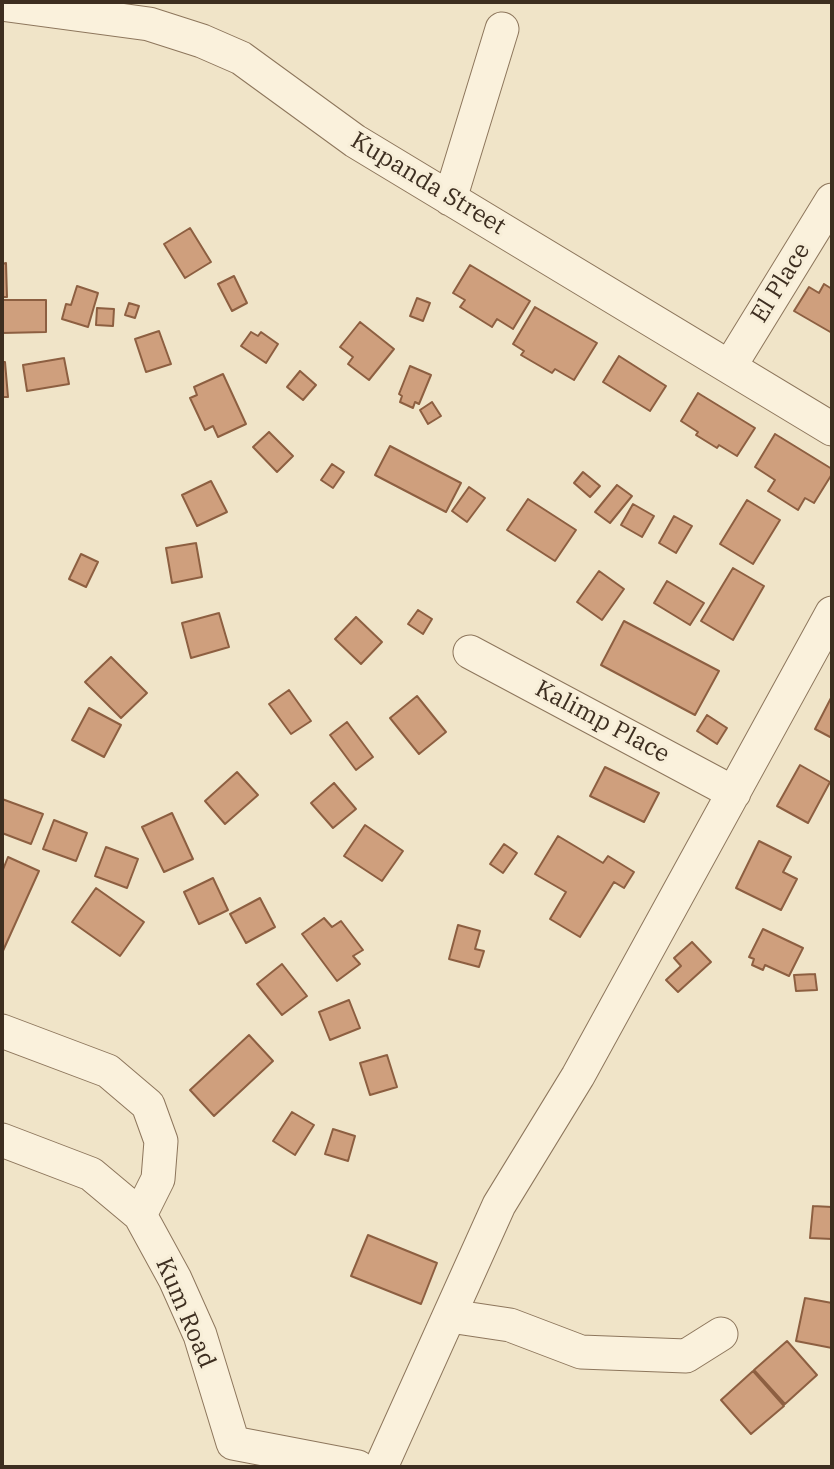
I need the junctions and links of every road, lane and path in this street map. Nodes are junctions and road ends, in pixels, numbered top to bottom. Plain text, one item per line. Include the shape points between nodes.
1 (2, 4) edge
2 (502, 29) dead end
3 (450, 199) junction
4 (832, 200) edge
5 (730, 366) junction
6 (832, 429) edge
7 (832, 613) edge
8 (470, 652) dead end
9 (734, 793) junction
10 (2, 1031) edge
11 (2, 1140) edge
12 (140, 1215) junction
13 (450, 1316) junction
14 (722, 1334) dead end
15 (226, 1455) edge
16 (358, 1467) edge
17 (381, 1467) edge

1 - 3 street, Kupanda Street via 149,24 202,41 241,58 355,141
2 - 3 street
3 - 5 street, Kupanda Street
4 - 5 street, El Place
5 - 6 street, Kupanda Street
7 - 9 street
8 - 9 street, Kalimp Place
9 - 13 street via 578,1076 499,1205
10 - 12 street via 108,1070 148,1105 161,1141 158,1179
11 - 12 street, Kum Road via 91,1174
12 - 15 street, Kum Road via 200,1335
13 - 14 street via 510,1325 581,1352 686,1356
13 - 17 street
15 - 16 street, Kum Road

